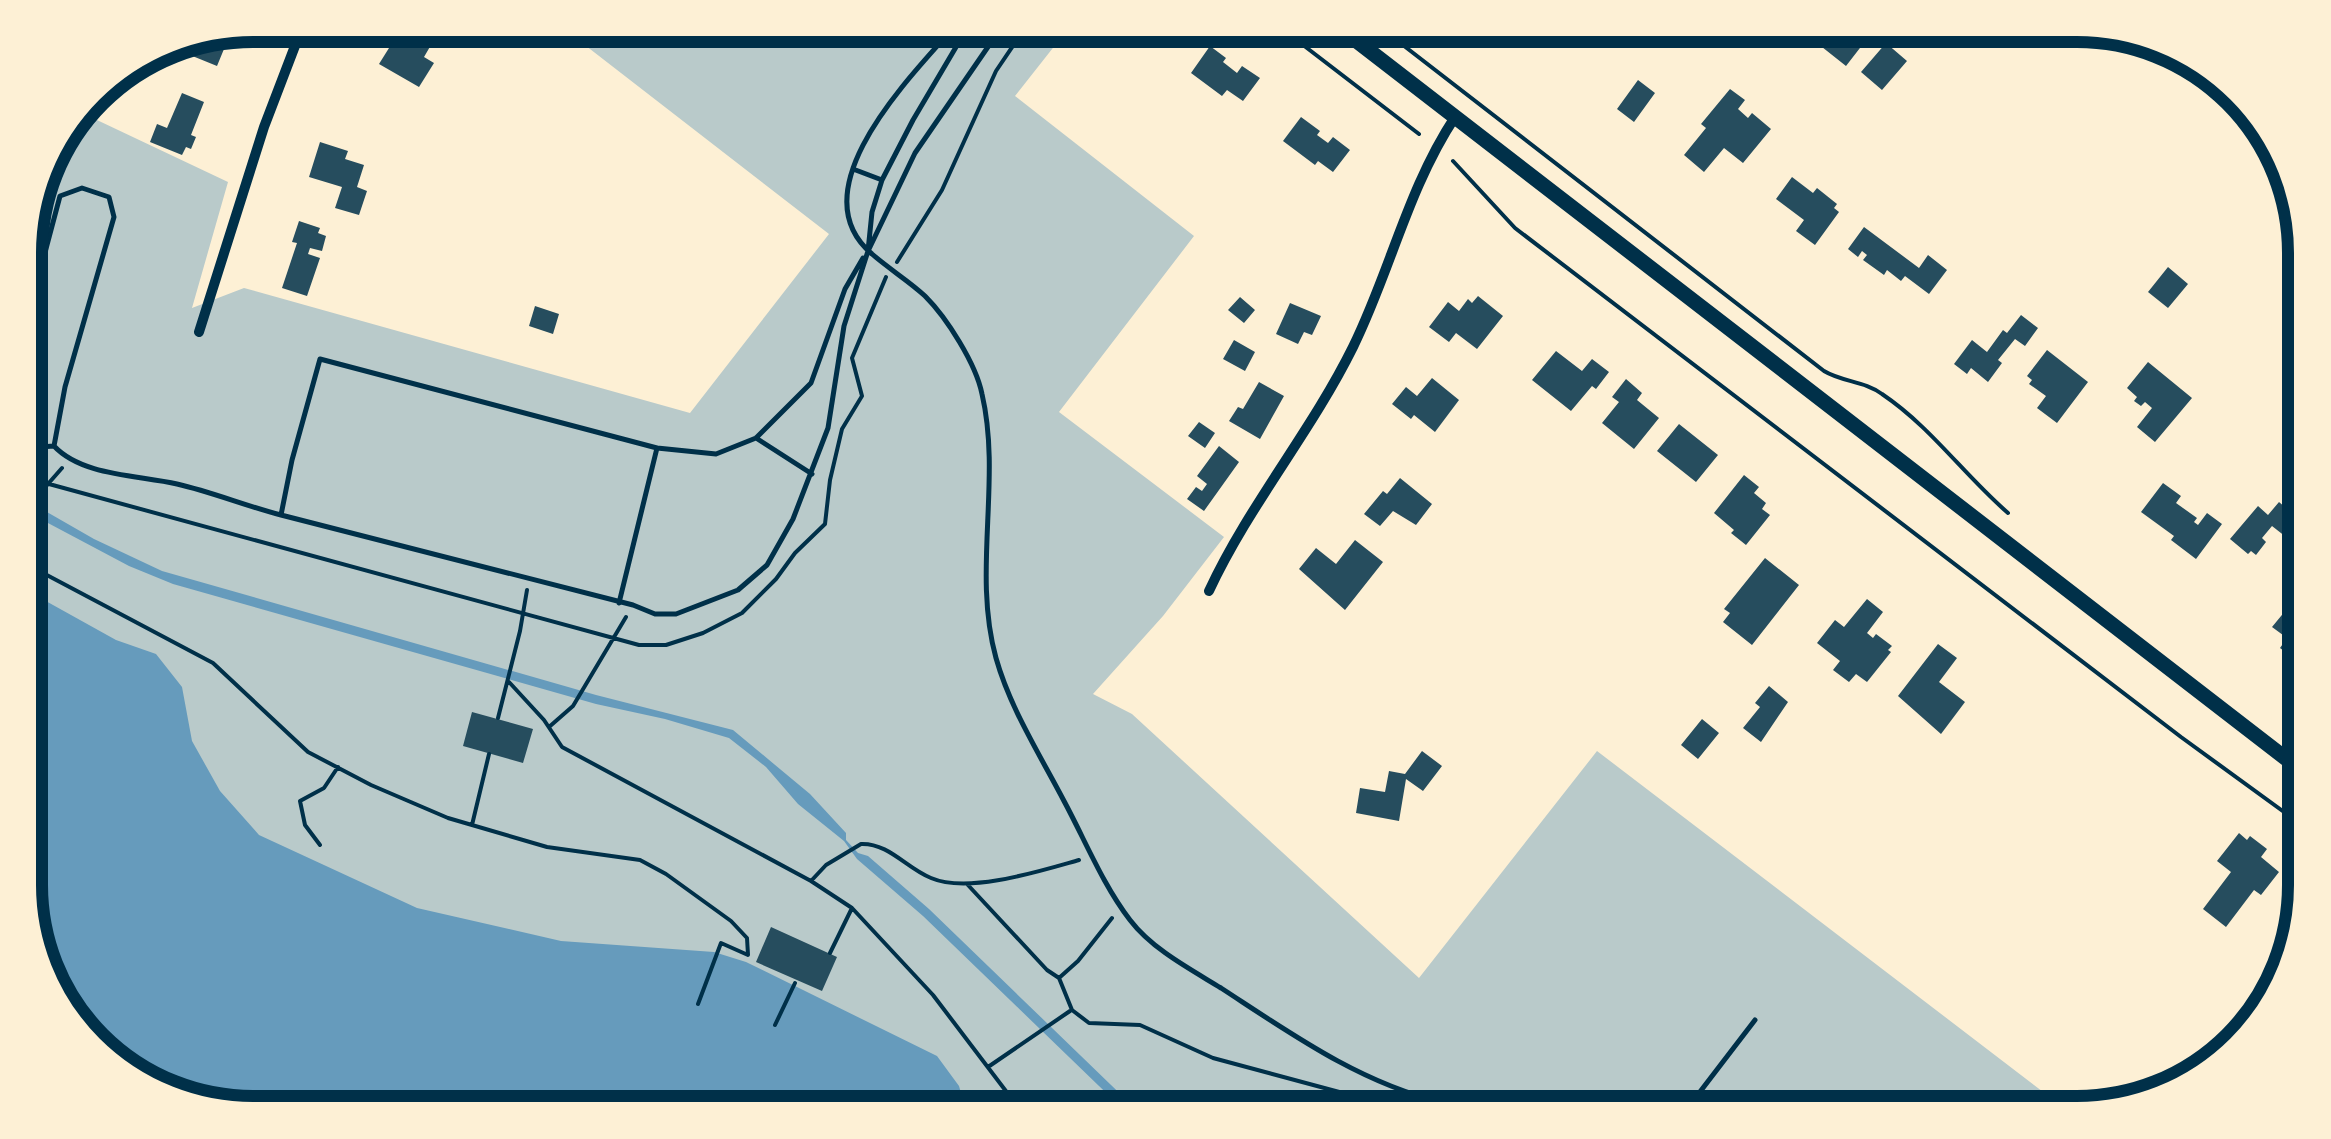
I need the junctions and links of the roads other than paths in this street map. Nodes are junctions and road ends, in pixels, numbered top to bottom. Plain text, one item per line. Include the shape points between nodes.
1 (296, 42) edge
2 (941, 42) edge
3 (960, 42) edge
4 (1358, 42) edge
5 (990, 43) edge
6 (1455, 117) junction
7 (853, 169) junction
8 (882, 180) junction
9 (868, 251) junction
10 (43, 260) edge
11 (199, 332) dead end
12 (756, 438) junction
13 (54, 446) junction
14 (43, 447) edge
15 (657, 448) junction
16 (812, 474) junction
17 (281, 516) junction
18 (1208, 590) dead end
19 (619, 603) junction
20 (2288, 760) edge
21 (1755, 1020) dead end
22 (1423, 1096) edge
23 (1698, 1096) edge

1 - 11 street
2 - 7 lane via 893,97
3 - 8 lane
4 - 6 main road
5 - 9 lane via 915,153
6 - 18 street via 1425,167 1352,348
6 - 20 main road
7 - 8 lane
7 - 9 lane via 850,226
8 - 9 lane
9 - 12 lane via 845,288 811,383
9 - 16 lane via 844,326 828,428
9 - 22 lane via 926,297 956,336 982,391 989,452 988,603 996,657 1023,723 1131,922 1173,958 1343,1066
10 - 13 lane via 60,196 82,188 109,198 114,218
12 - 15 lane via 716,454
12 - 16 lane
13 - 14 lane
13 - 17 lane via 66,459
15 - 17 lane via 320,359
15 - 19 lane
16 - 19 lane via 767,566 738,590 676,614
17 - 19 lane
21 - 23 lane

